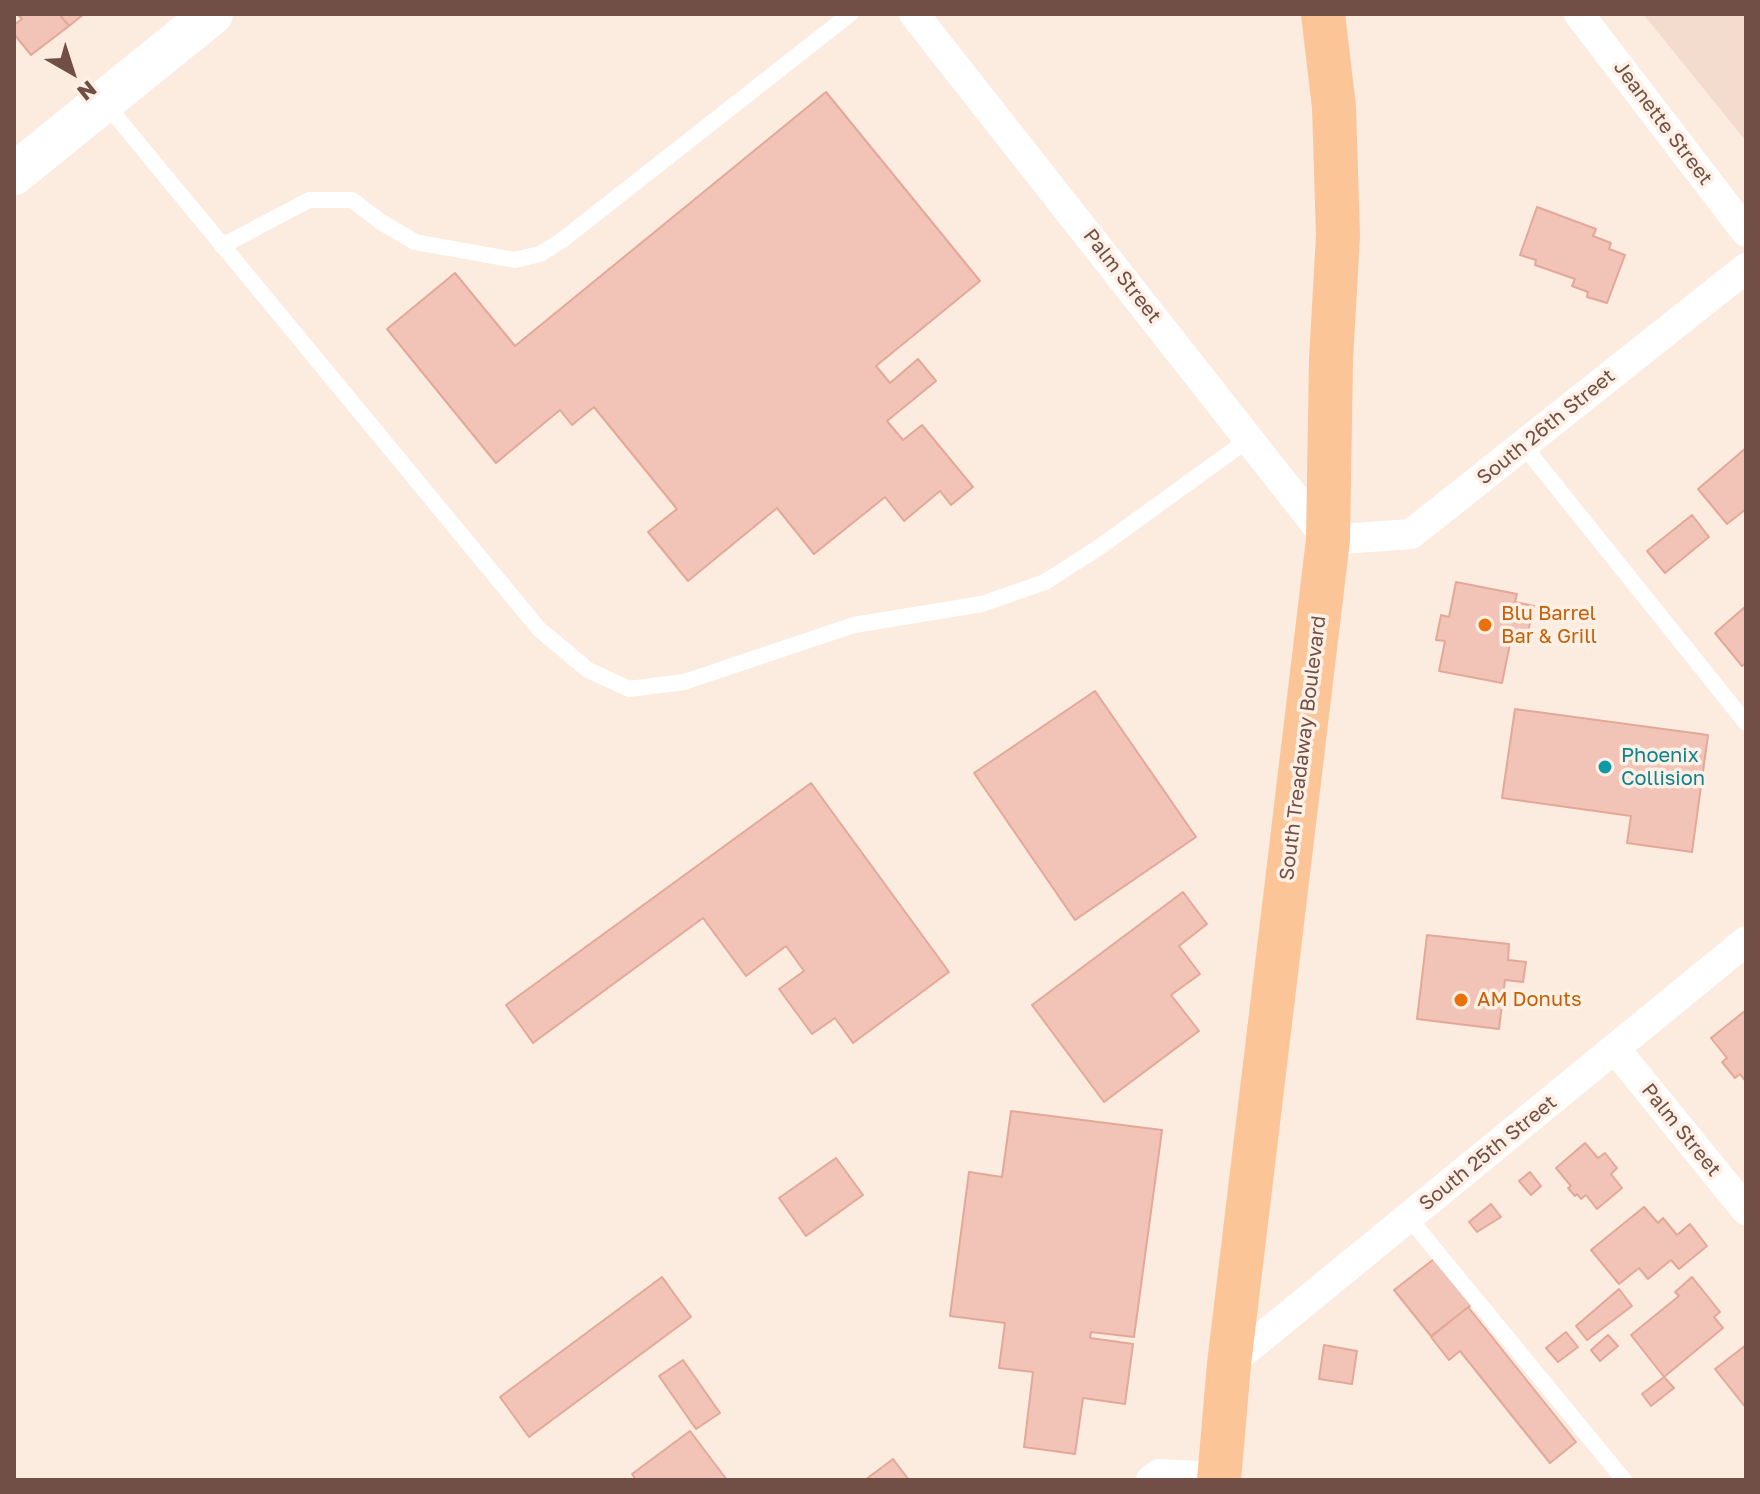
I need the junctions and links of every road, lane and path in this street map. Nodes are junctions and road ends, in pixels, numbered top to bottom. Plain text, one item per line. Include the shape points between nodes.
1 (212, 14) edge
2 (850, 14) edge
3 (914, 14) edge
4 (1323, 14) edge
5 (1579, 14) edge
6 (104, 102) junction
7 (14, 174) edge
8 (1746, 232) edge
9 (222, 246) junction
10 (1746, 268) edge
11 (1249, 439) junction
12 (1523, 445) junction
13 (1328, 540) junction
14 (1746, 723) edge
15 (1746, 941) edge
16 (1616, 1050) junction
17 (1746, 1210) edge
18 (1409, 1218) junction
19 (1229, 1364) junction
20 (1219, 1479) edge
21 (1151, 1480) edge
22 (1624, 1480) edge

1 - 6 main road
2 - 9 lane via 540,254 515,260 415,242 352,200 309,200
3 - 11 street, Palm Street
4 - 13 main road, South Treadaway Boulevard via 1334,107 1338,235
5 - 8 street, Jeanette Street
6 - 7 main road
6 - 9 lane
9 - 11 lane via 539,629 588,670 629,689 684,682 854,625 982,604 1045,582
10 - 12 street, South 26th Street
11 - 13 street, Palm Street
12 - 13 street, South 26th Street via 1411,534
12 - 14 lane
13 - 19 main road, South Treadaway Boulevard
15 - 16 street, South 25th Street
16 - 17 street, Palm Street
16 - 18 street, South 25th Street
18 - 19 street, South 25th Street
18 - 22 lane
19 - 20 main road, South Treadaway Boulevard
20 - 21 street via 1159,1474

